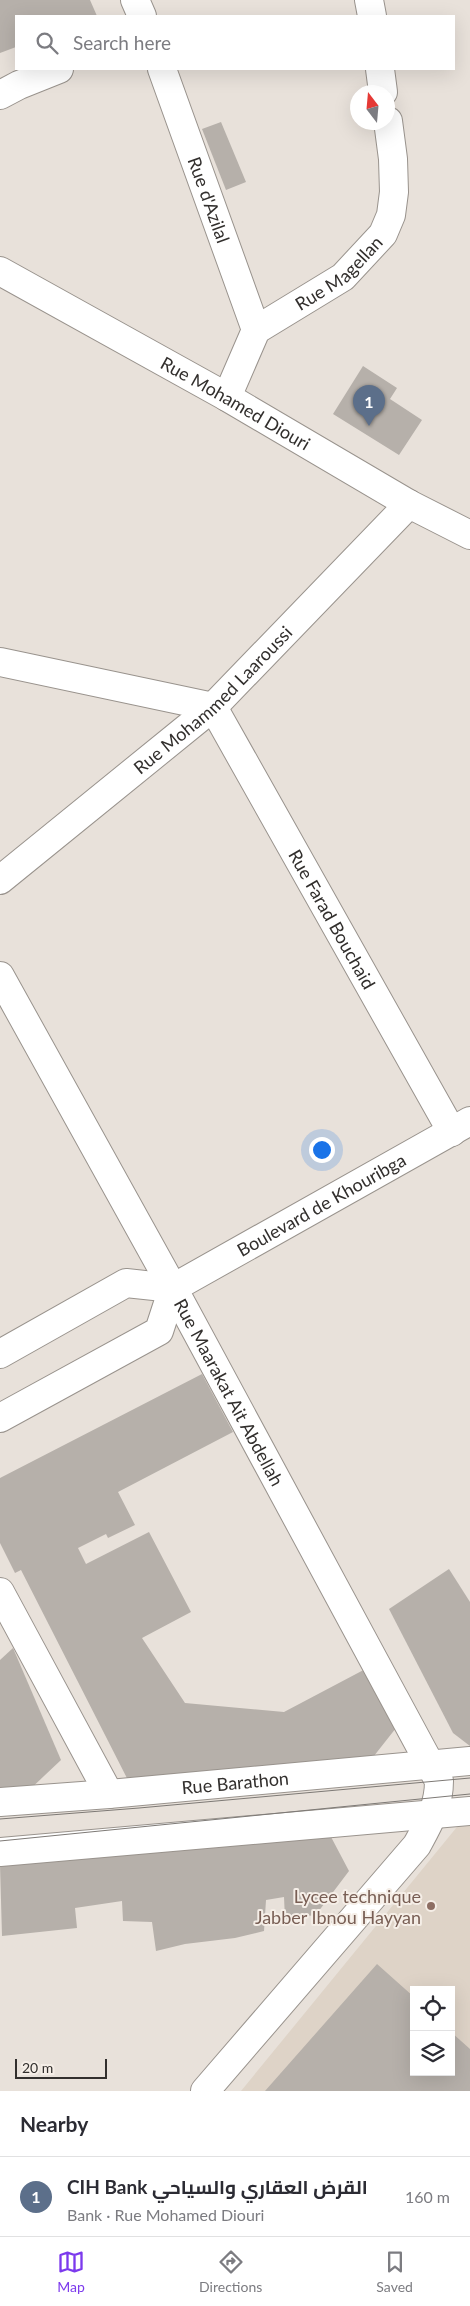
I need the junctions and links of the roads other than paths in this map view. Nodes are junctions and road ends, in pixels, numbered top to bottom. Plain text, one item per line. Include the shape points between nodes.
1 (135, 0) edge
2 (369, 0) edge
3 (142, 15) edge
4 (372, 15) edge
5 (56, 70) edge
6 (162, 70) edge
7 (380, 70) edge
8 (382, 85) edge
9 (0, 95) edge
10 (389, 130) edge
11 (0, 271) edge
12 (256, 330) junction
13 (227, 397) junction
14 (409, 504) junction
15 (470, 535) edge
16 (0, 662) edge
17 (213, 708) junction
18 (0, 880) edge
19 (0, 976) edge
20 (461, 1127) edge
21 (173, 1288) junction
22 (0, 1354) edge
23 (0, 1418) edge
24 (0, 1592) edge
25 (470, 1761) edge
26 (430, 1764) junction
27 (109, 1794) junction
28 (0, 1802) edge
29 (470, 1811) edge
30 (434, 1815) junction
31 (0, 1852) edge
32 (205, 2091) edge

1 - 3 street
2 - 4 street
5 - 9 street
6 - 12 street, Rue d'Azilal
7 - 8 street
10 - 12 street, Rue Magellan via 394,192 391,215 383,234 343,277
11 - 13 street, Rue Mohamed Diouri
12 - 13 street
13 - 14 street, Rue Mohamed Diouri
14 - 15 street, Rue Mohamed Diouri
14 - 17 street, Rue Mohammed Laaroussi
16 - 17 street
17 - 18 street, Rue Mohammed Laaroussi
17 - 20 street, Rue Farad Bouchaid
19 - 21 street, Rue Maarakat Ait Abdellah
20 - 21 street, Boulevard de Khouribga
21 - 22 street via 126,1283
21 - 23 street via 159,1332
21 - 26 street, Rue Maarakat Ait Abdellah
24 - 27 street
25 - 26 street, Rue Barathon
26 - 27 street, Rue Barathon
26 - 30 street, Rue Maarakat Ait Abdellah via 439,1781
27 - 28 street, Rue Barathon
29 - 30 street
30 - 31 street
30 - 32 street, Rue Maarakat Ait Abdellah via 417,1845

